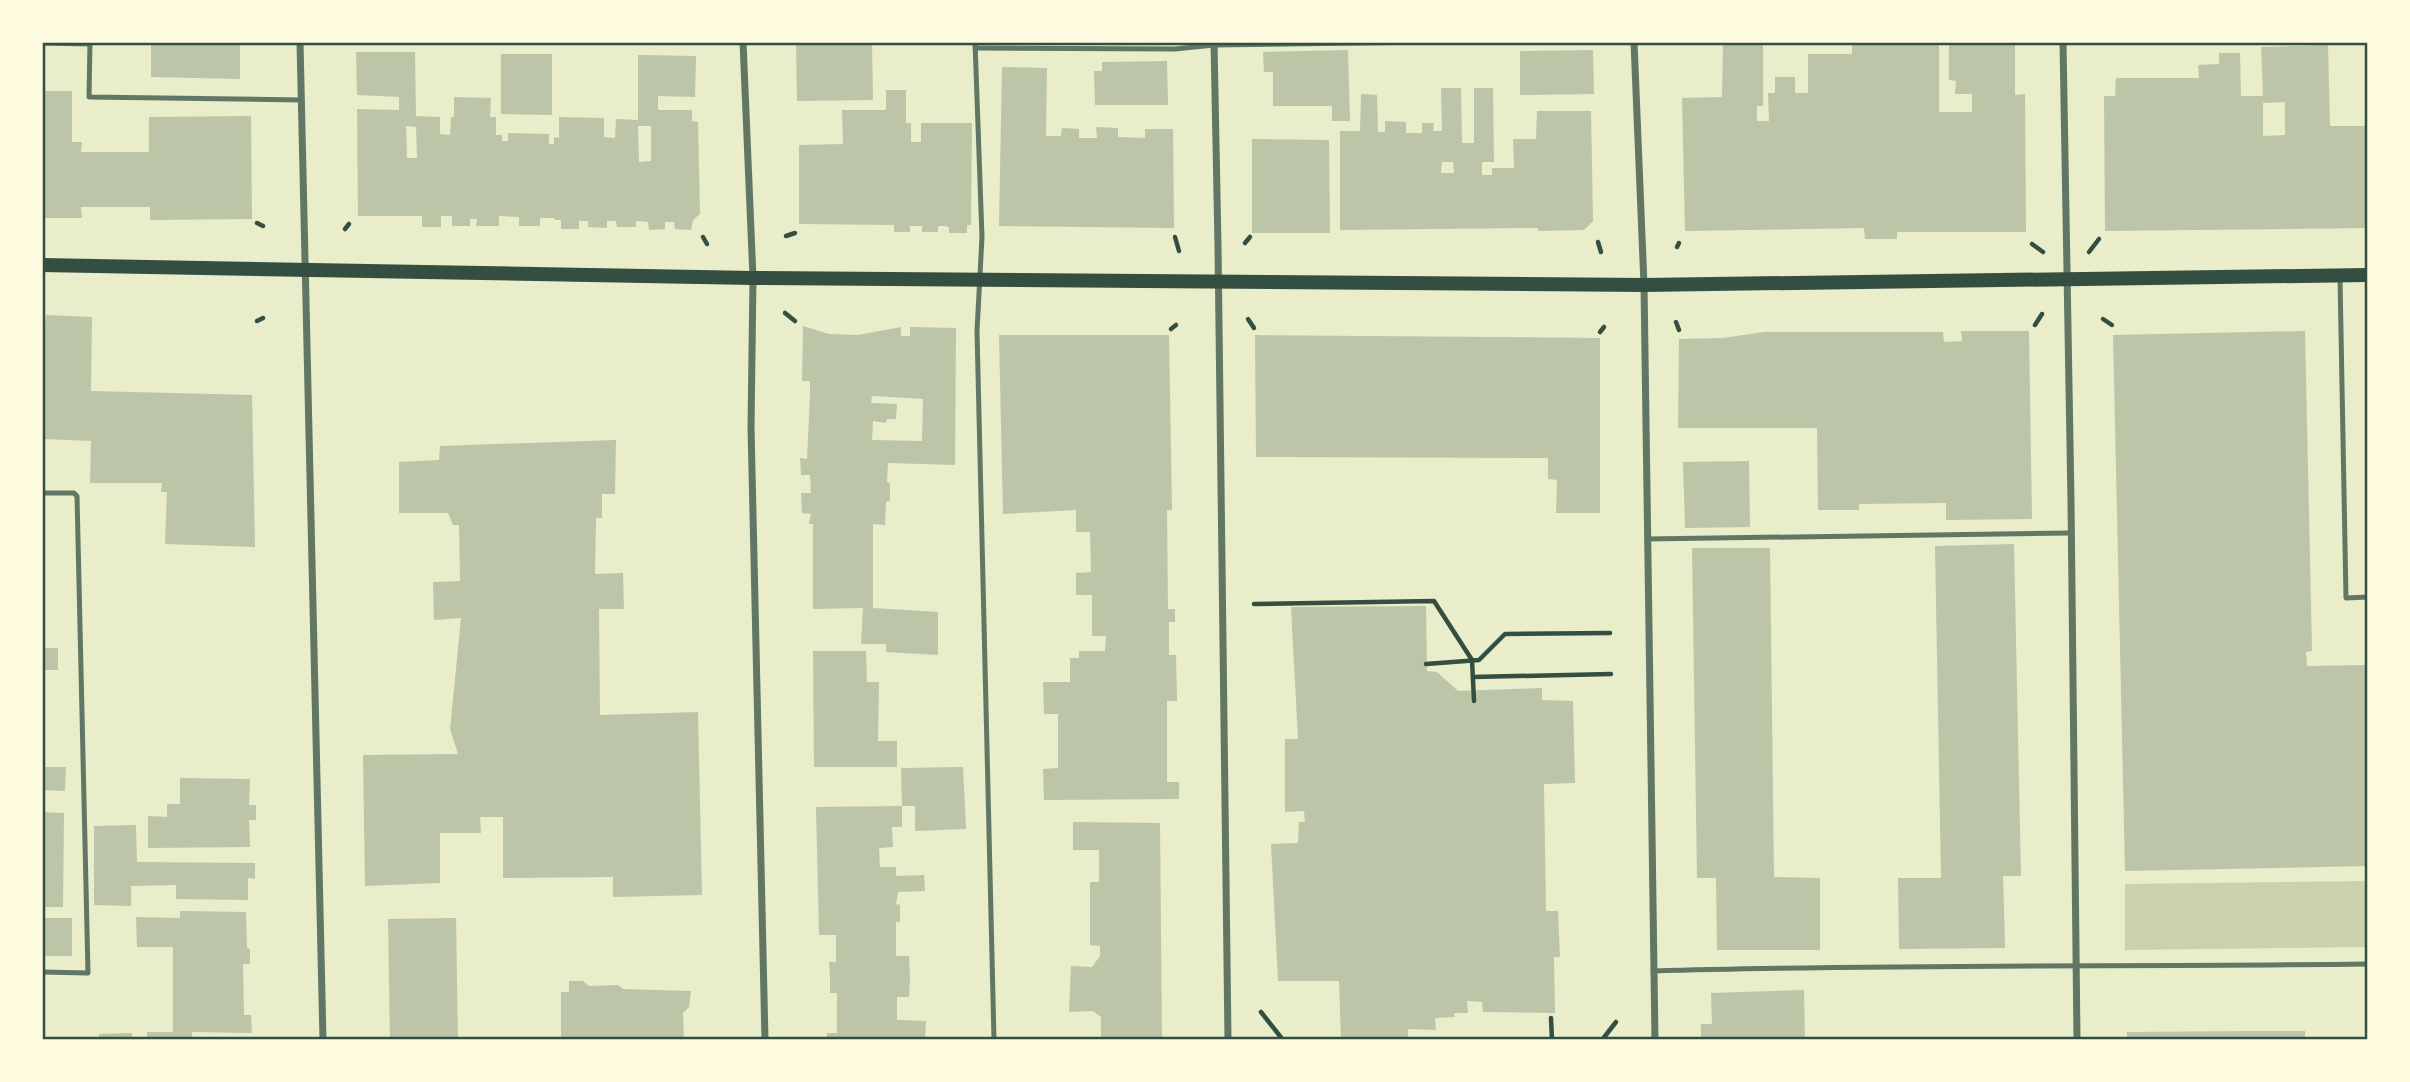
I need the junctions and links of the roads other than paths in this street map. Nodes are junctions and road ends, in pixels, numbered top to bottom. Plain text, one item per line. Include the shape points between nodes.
1 (300, 42) edge
2 (722, 42) edge
3 (743, 42) edge
4 (1420, 42) edge
5 (1430, 42) edge
6 (1634, 42) edge
7 (2063, 42) edge
8 (42, 43) edge
9 (90, 43) edge
10 (1214, 43) edge
11 (975, 45) edge
12 (302, 100) junction
13 (42, 265) edge
14 (305, 271) junction
15 (2340, 275) junction
16 (2368, 275) edge
17 (753, 278) junction
18 (980, 279) junction
19 (2066, 279) junction
20 (1218, 282) junction
21 (1644, 285) junction
22 (42, 493) edge
23 (2071, 533) junction
24 (1647, 540) junction
25 (2368, 597) edge
26 (2368, 964) edge
27 (2076, 966) junction
28 (1653, 971) junction
29 (42, 972) edge
30 (323, 1040) edge
31 (765, 1040) edge
32 (994, 1040) edge
33 (1227, 1040) edge
34 (1655, 1040) edge
35 (2077, 1040) edge

1 - 12 street
2 - 3 lane
3 - 17 street
4 - 5 lane
4 - 10 lane
6 - 21 street
7 - 19 street
8 - 9 lane
9 - 12 lane via 89,97
10 - 11 lane via 1175,49
10 - 20 street
11 - 18 lane
12 - 14 street
13 - 14 main road
14 - 17 main road
14 - 30 street
15 - 16 main road
15 - 19 main road
15 - 25 lane via 2346,598
17 - 18 main road
17 - 31 street via 751,427
18 - 20 main road
18 - 32 lane via 977,331
19 - 21 main road
19 - 23 street
20 - 21 main road
20 - 33 street
21 - 24 street
22 - 29 lane via 76,496 88,972
23 - 24 lane
23 - 27 street
24 - 28 street
26 - 27 lane
27 - 28 lane
27 - 35 street
28 - 34 street

